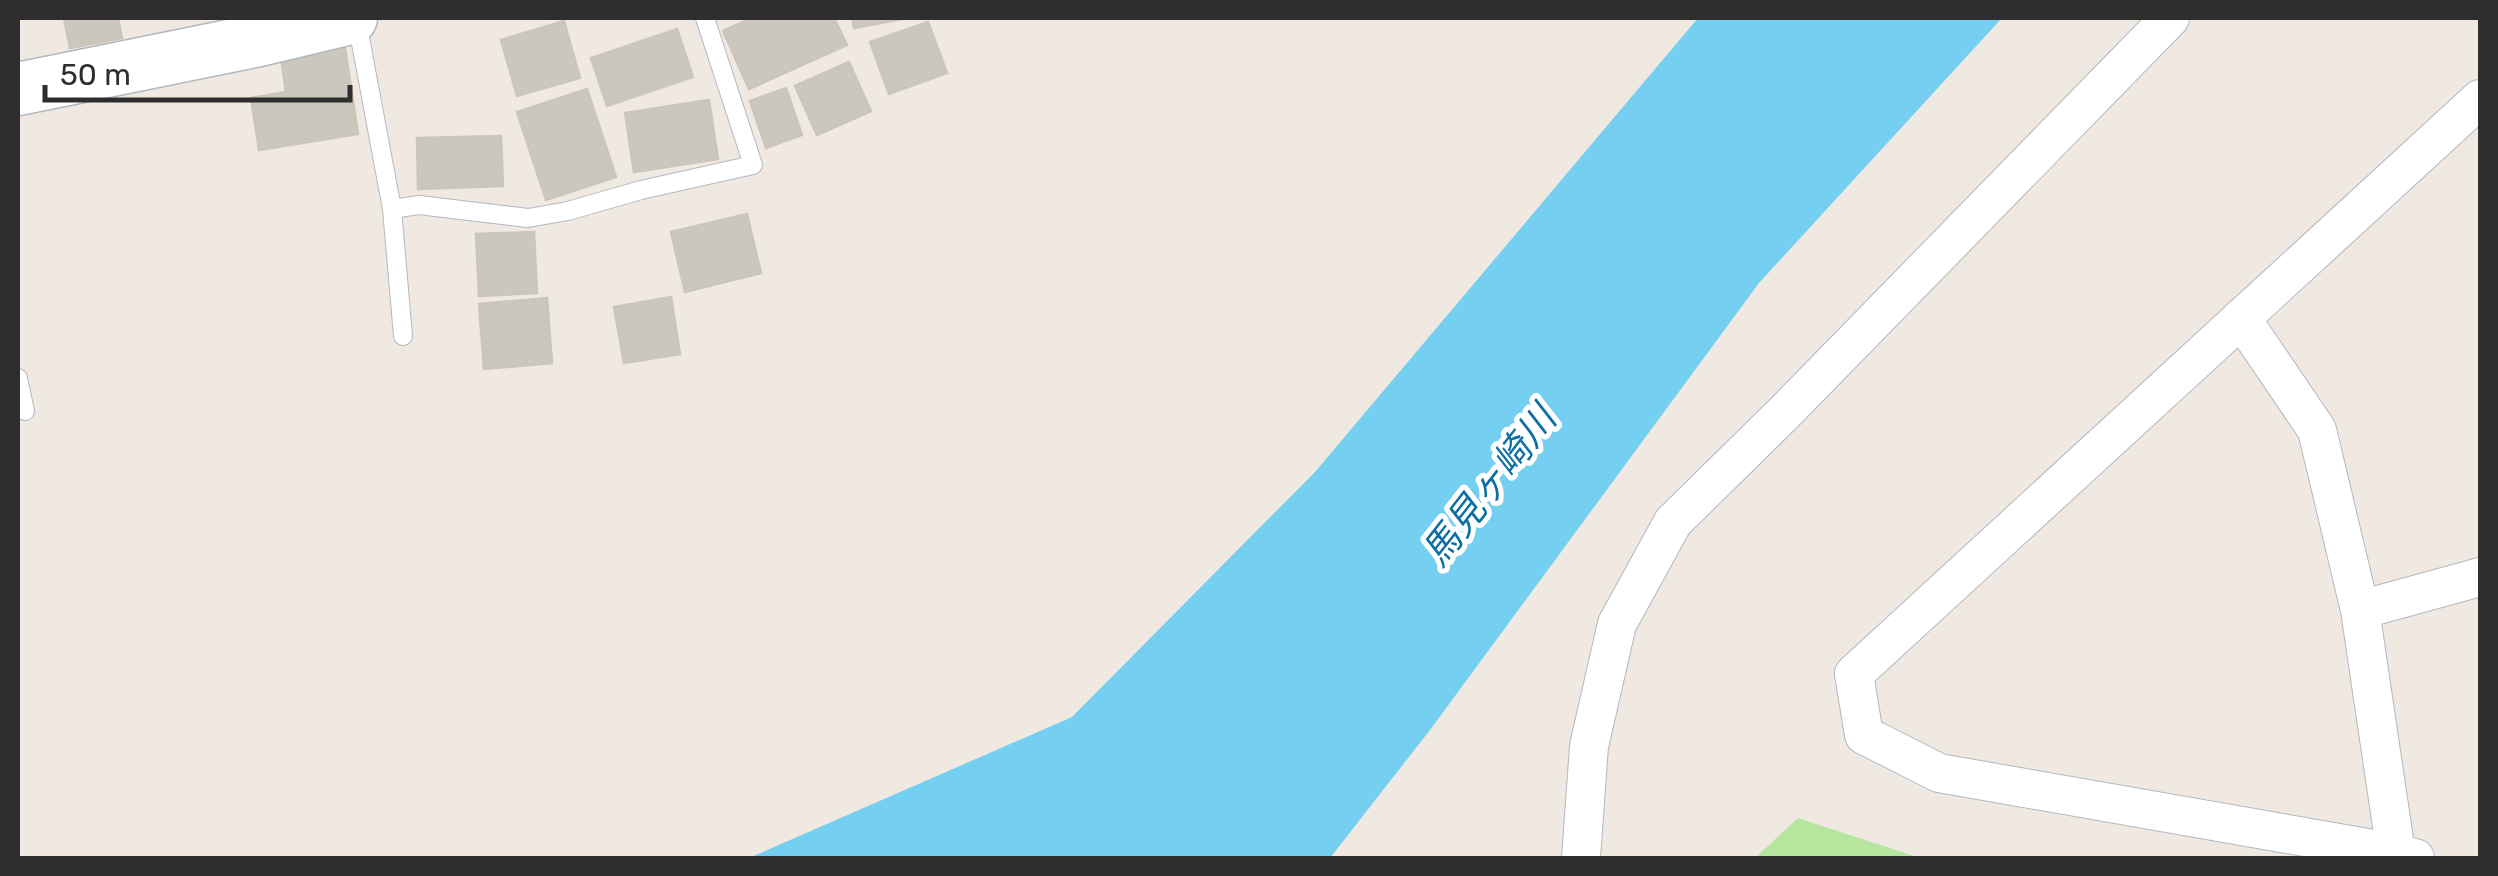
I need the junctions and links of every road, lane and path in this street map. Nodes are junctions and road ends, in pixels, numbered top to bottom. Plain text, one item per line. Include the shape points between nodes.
1 (354, 18) edge
2 (705, 18) edge
3 (2170, 18) edge
4 (18, 88) edge
5 (2479, 106) edge
6 (392, 209) junction
7 (2242, 318) junction
8 (402, 336) dead end
9 (18, 378) edge
10 (25, 411) dead end
11 (2480, 577) edge
12 (2360, 610) junction
13 (2406, 856) edge
14 (1582, 858) edge

1 - 4 main road
1 - 6 lane
2 - 6 lane via 754,165 528,218 419,205
3 - 14 street via 1673,522 1617,624 1589,746
5 - 7 street
6 - 8 lane
7 - 12 street via 2318,430
7 - 13 street via 1854,674 1864,736 1939,772
9 - 10 lane
11 - 12 street
12 - 13 street

